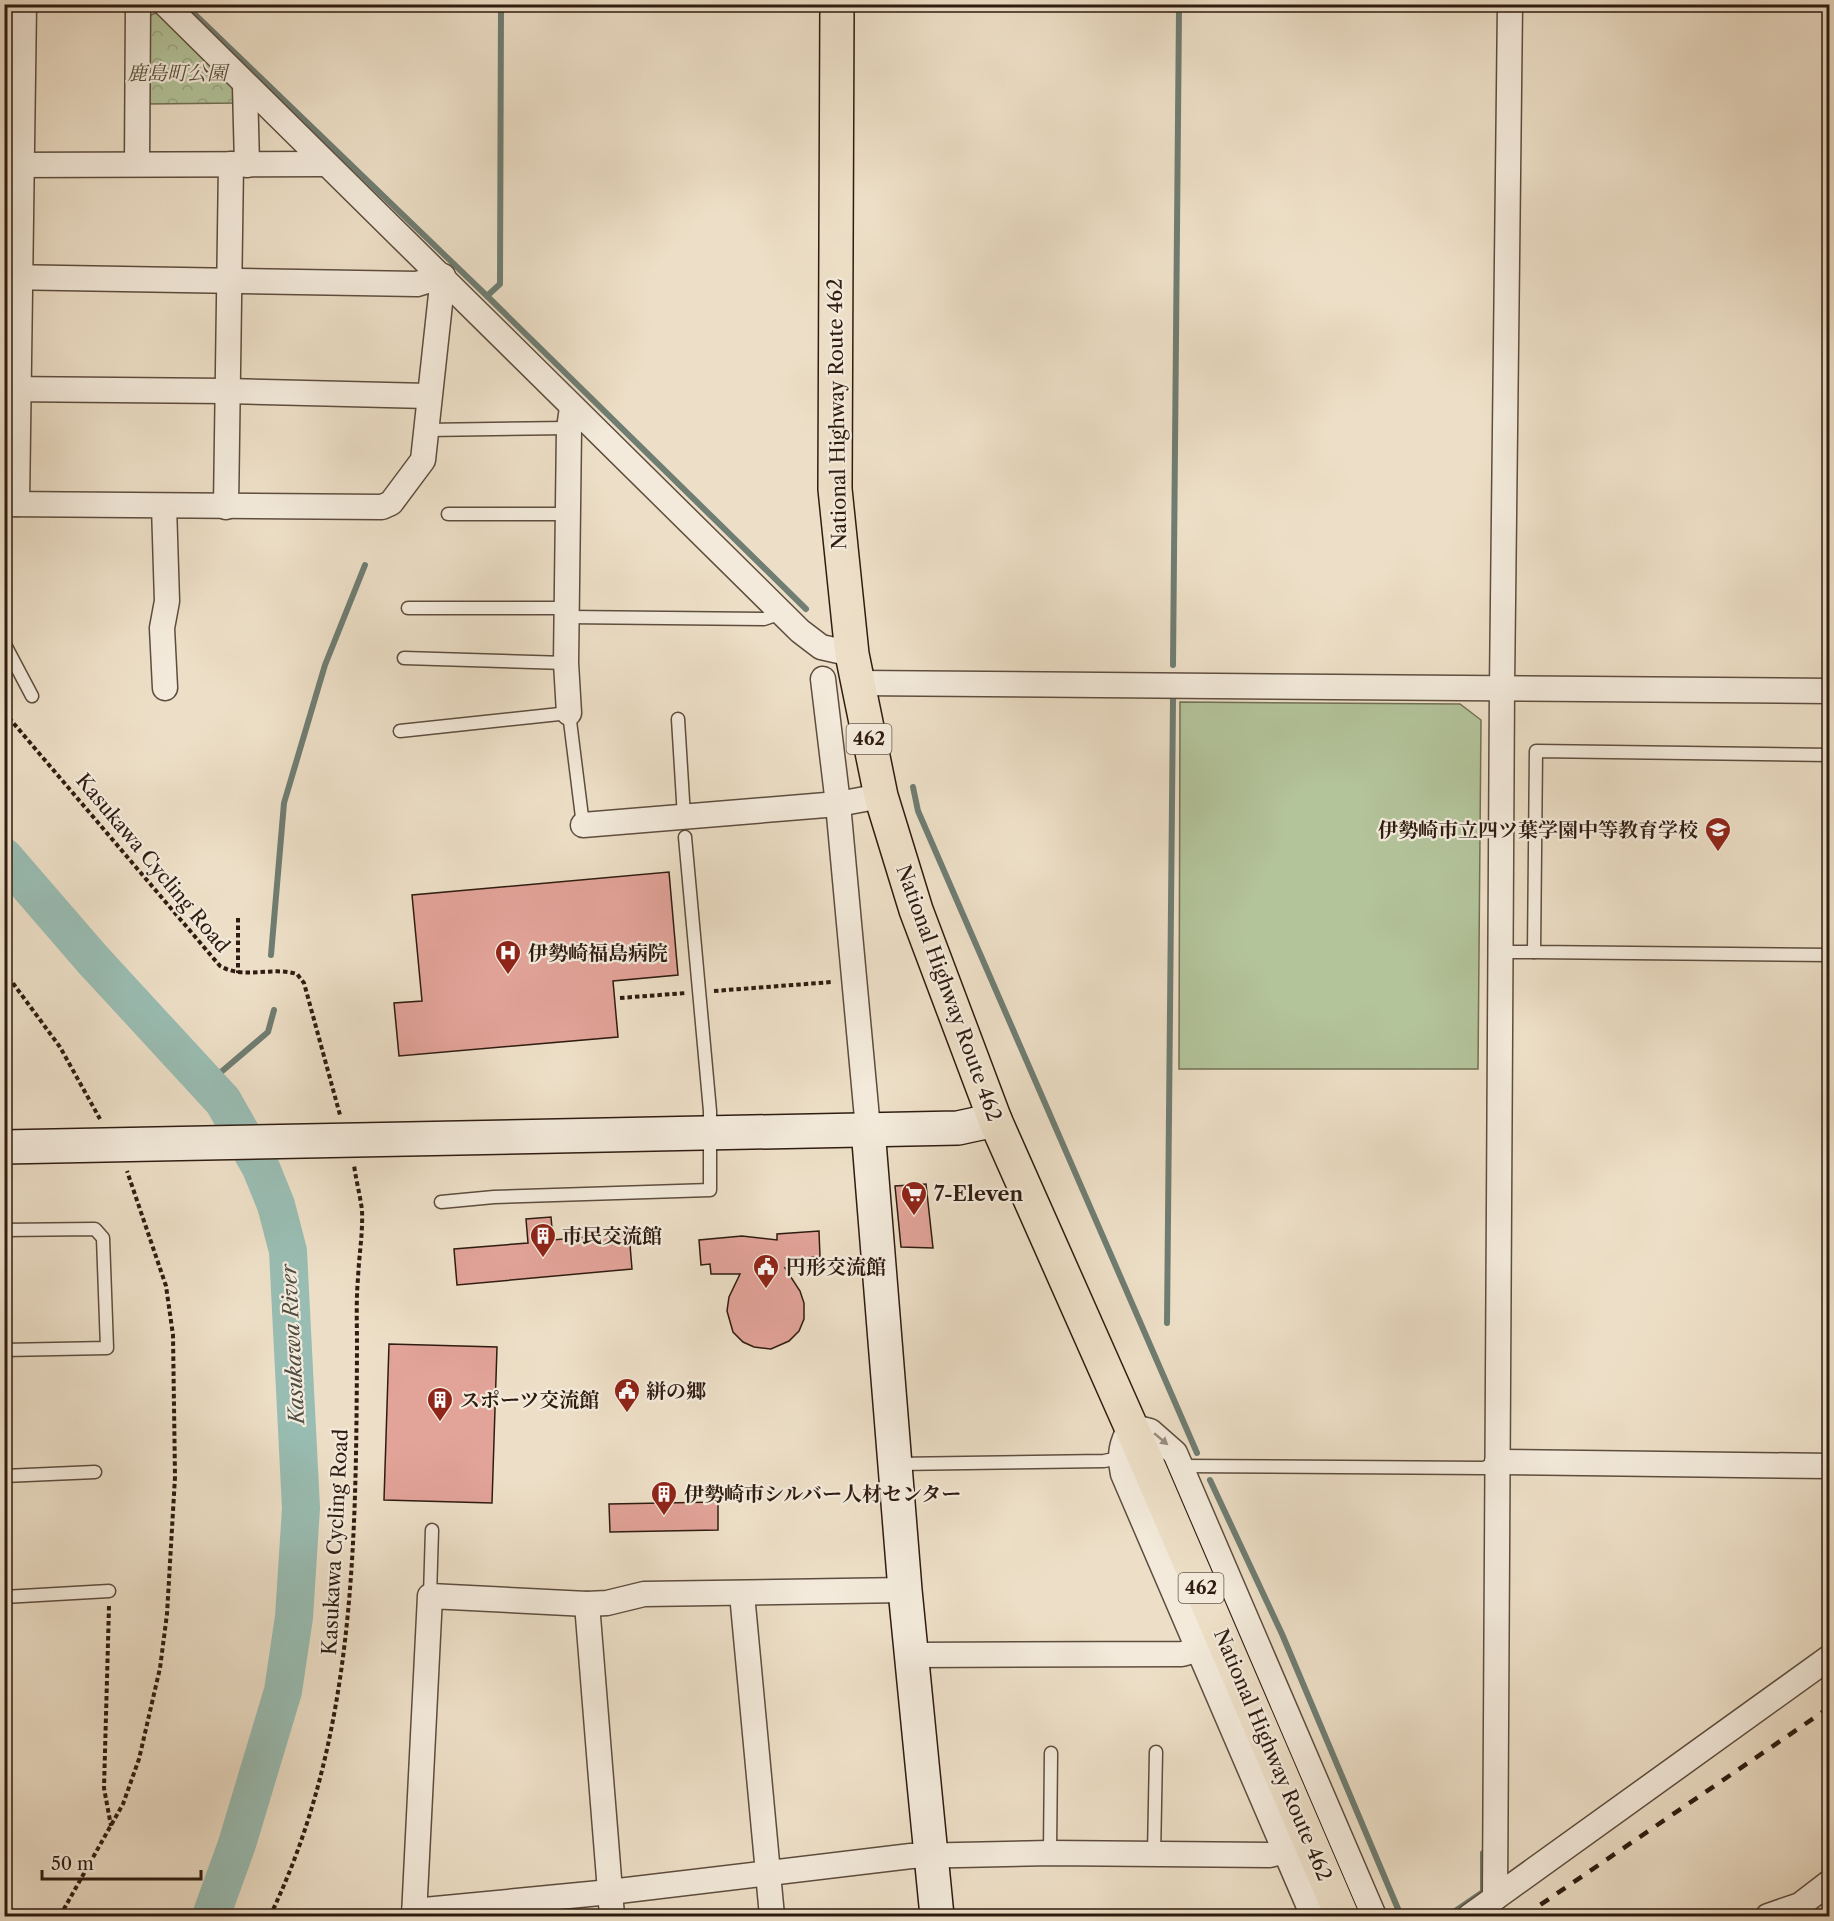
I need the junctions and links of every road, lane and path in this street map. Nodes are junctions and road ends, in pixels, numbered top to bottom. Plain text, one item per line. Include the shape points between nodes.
1 (24, 4) edge
2 (138, 4) edge
3 (165, 4) edge
4 (837, 4) edge
5 (1510, 4) edge
6 (245, 86) junction
7 (137, 164) junction
8 (325, 164) junction
9 (13, 165) edge
10 (239, 165) junction
11 (443, 276) junction
12 (12, 278) edge
13 (229, 281) junction
14 (11, 389) edge
15 (228, 391) junction
16 (428, 396) junction
17 (570, 418) junction
18 (426, 430) junction
19 (11, 504) edge
20 (164, 506) junction
21 (226, 507) junction
22 (448, 514) dead end
23 (568, 514) junction
24 (408, 608) dead end
25 (567, 613) junction
26 (782, 613) junction
27 (4, 643) edge
28 (405, 658) dead end
29 (566, 663) junction
30 (855, 669) junction
31 (823, 679) dead end
32 (1502, 687) junction
33 (165, 688) dead end
34 (1830, 691) edge
35 (32, 696) dead end
36 (4, 712) edge
37 (570, 713) junction
38 (678, 719) dead end
39 (400, 730) dead end
40 (1830, 755) edge
41 (881, 796) junction
42 (838, 804) junction
43 (584, 825) joint
44 (684, 827) junction
45 (238, 918) dead end
46 (1500, 951) junction
47 (1534, 952) junction
48 (1830, 955) edge
49 (4, 971) edge
50 (238, 973) junction
51 (855, 980) junction
52 (699, 992) junction
53 (620, 998) dead end
54 (995, 1120) junction
55 (868, 1129) junction
56 (709, 1132) junction
57 (344, 1140) junction
58 (116, 1144) junction
59 (4, 1147) edge
60 (441, 1202) dead end
61 (4, 1230) edge
62 (4, 1350) edge
63 (1131, 1426) junction
64 (1119, 1458) junction
65 (1497, 1462) junction
66 (895, 1464) junction
67 (1180, 1466) junction
68 (1830, 1466) edge
69 (96, 1472) dead end
70 (4, 1476) edge
71 (432, 1530) dead end
72 (905, 1590) junction
73 (109, 1591) joint
74 (742, 1594) junction
75 (430, 1596) junction
76 (4, 1597) edge
77 (587, 1604) junction
78 (1197, 1650) junction
79 (912, 1655) junction
80 (1830, 1657) edge
81 (1156, 1752) dead end
82 (1051, 1753) dead end
83 (111, 1827) junction
84 (1285, 1851) junction
85 (1050, 1853) junction
86 (932, 1855) junction
87 (1154, 1855) junction
88 (768, 1873) junction
89 (1830, 1882) edge
90 (610, 1892) junction
91 (1495, 1898) junction
92 (1806, 1911) edge
93 (414, 1914) edge
94 (60, 1917) edge
95 (270, 1917) edge
96 (612, 1917) edge
97 (772, 1917) edge
98 (937, 1917) edge
99 (1313, 1917) edge
100 (1342, 1917) edge
101 (1374, 1917) edge
102 (1470, 1917) edge
103 (1768, 1917) edge

1 - 9 street
2 - 7 street
3 - 6 street
4 - 30 highway, National Highway Route 462 / 462 via 834,425 840,552
5 - 32 street
6 - 8 street
6 - 10 street
7 - 9 street
7 - 10 street
8 - 10 street
8 - 11 street
9 - 12 street
10 - 13 street
11 - 13 street via 417,284
11 - 16 street
11 - 17 street
12 - 13 street
12 - 14 street
13 - 15 street
14 - 15 street
14 - 19 street
15 - 16 street
15 - 21 street
16 - 18 street
17 - 18 lane
17 - 23 street
17 - 26 street
18 - 21 street via 423,460 391,503 382,507
19 - 20 street
20 - 21 street
20 - 33 street
22 - 23 lane
23 - 25 street
24 - 25 lane
25 - 26 lane via 764,619
25 - 29 street
26 - 30 street via 814,643
27 - 35 lane
28 - 29 lane
29 - 37 street
30 - 32 street
30 - 41 highway, National Highway Route 462 / 462
31 - 42 street
32 - 34 street
32 - 46 street
36 - 50 path, Kasukawa Cycling Road via 220,966
37 - 39 lane
37 - 43 lane
38 - 44 lane
40 - 47 lane via 1536,751
41 - 42 street
41 - 54 highway, National Highway Route 462 / 462 via 920,921
42 - 44 street
42 - 51 street
43 - 44 street
44 - 52 lane
45 - 50 path
46 - 47 lane
46 - 65 street
47 - 48 lane
49 - 58 path via 60,1047
50 - 57 path, Kasukawa Cycling Road via 288,971 304,983
51 - 52 path
51 - 55 street
52 - 53 path
52 - 56 lane
54 - 55 street via 958,1128
54 - 63 highway, National Highway Route 462 / 462
55 - 56 street
55 - 66 street
56 - 57 street
56 - 60 lane via 710,1190
57 - 58 street
57 - 95 path, Kasukawa Cycling Road via 362,1210 357,1456 348,1626 334,1727 321,1779
58 - 59 street
58 - 83 path via 170,1302 175,1477 160,1668 139,1759
61 - 62 lane via 95,1229 103,1238 107,1348
63 - 64 street
63 -> 67 street via 1161,1437
63 - 100 highway, National Highway Route 462 / 462
64 - 66 lane
64 - 78 street
65 - 67 lane via 1484,1468
65 - 68 street
65 - 91 street
66 - 72 street
67 - 101 street
69 - 70 lane
71 - 75 lane
72 - 74 street
72 - 79 street
73 - 76 lane
73 - 83 path via 104,1788
74 - 77 street via 644,1594
74 - 88 street
75 - 77 street
75 - 93 street
77 - 90 street
78 - 79 street via 1182,1654
78 - 84 street
79 - 86 street
80 - 91 street
81 - 87 lane
82 - 85 lane
83 - 94 path
84 - 87 street via 1270,1855
84 - 99 street
85 - 86 street
85 - 87 street
86 - 88 street
86 - 98 street
88 - 90 street
88 - 97 street
89 - 92 street
90 - 93 street
90 - 96 street
91 - 102 street
92 - 103 street

